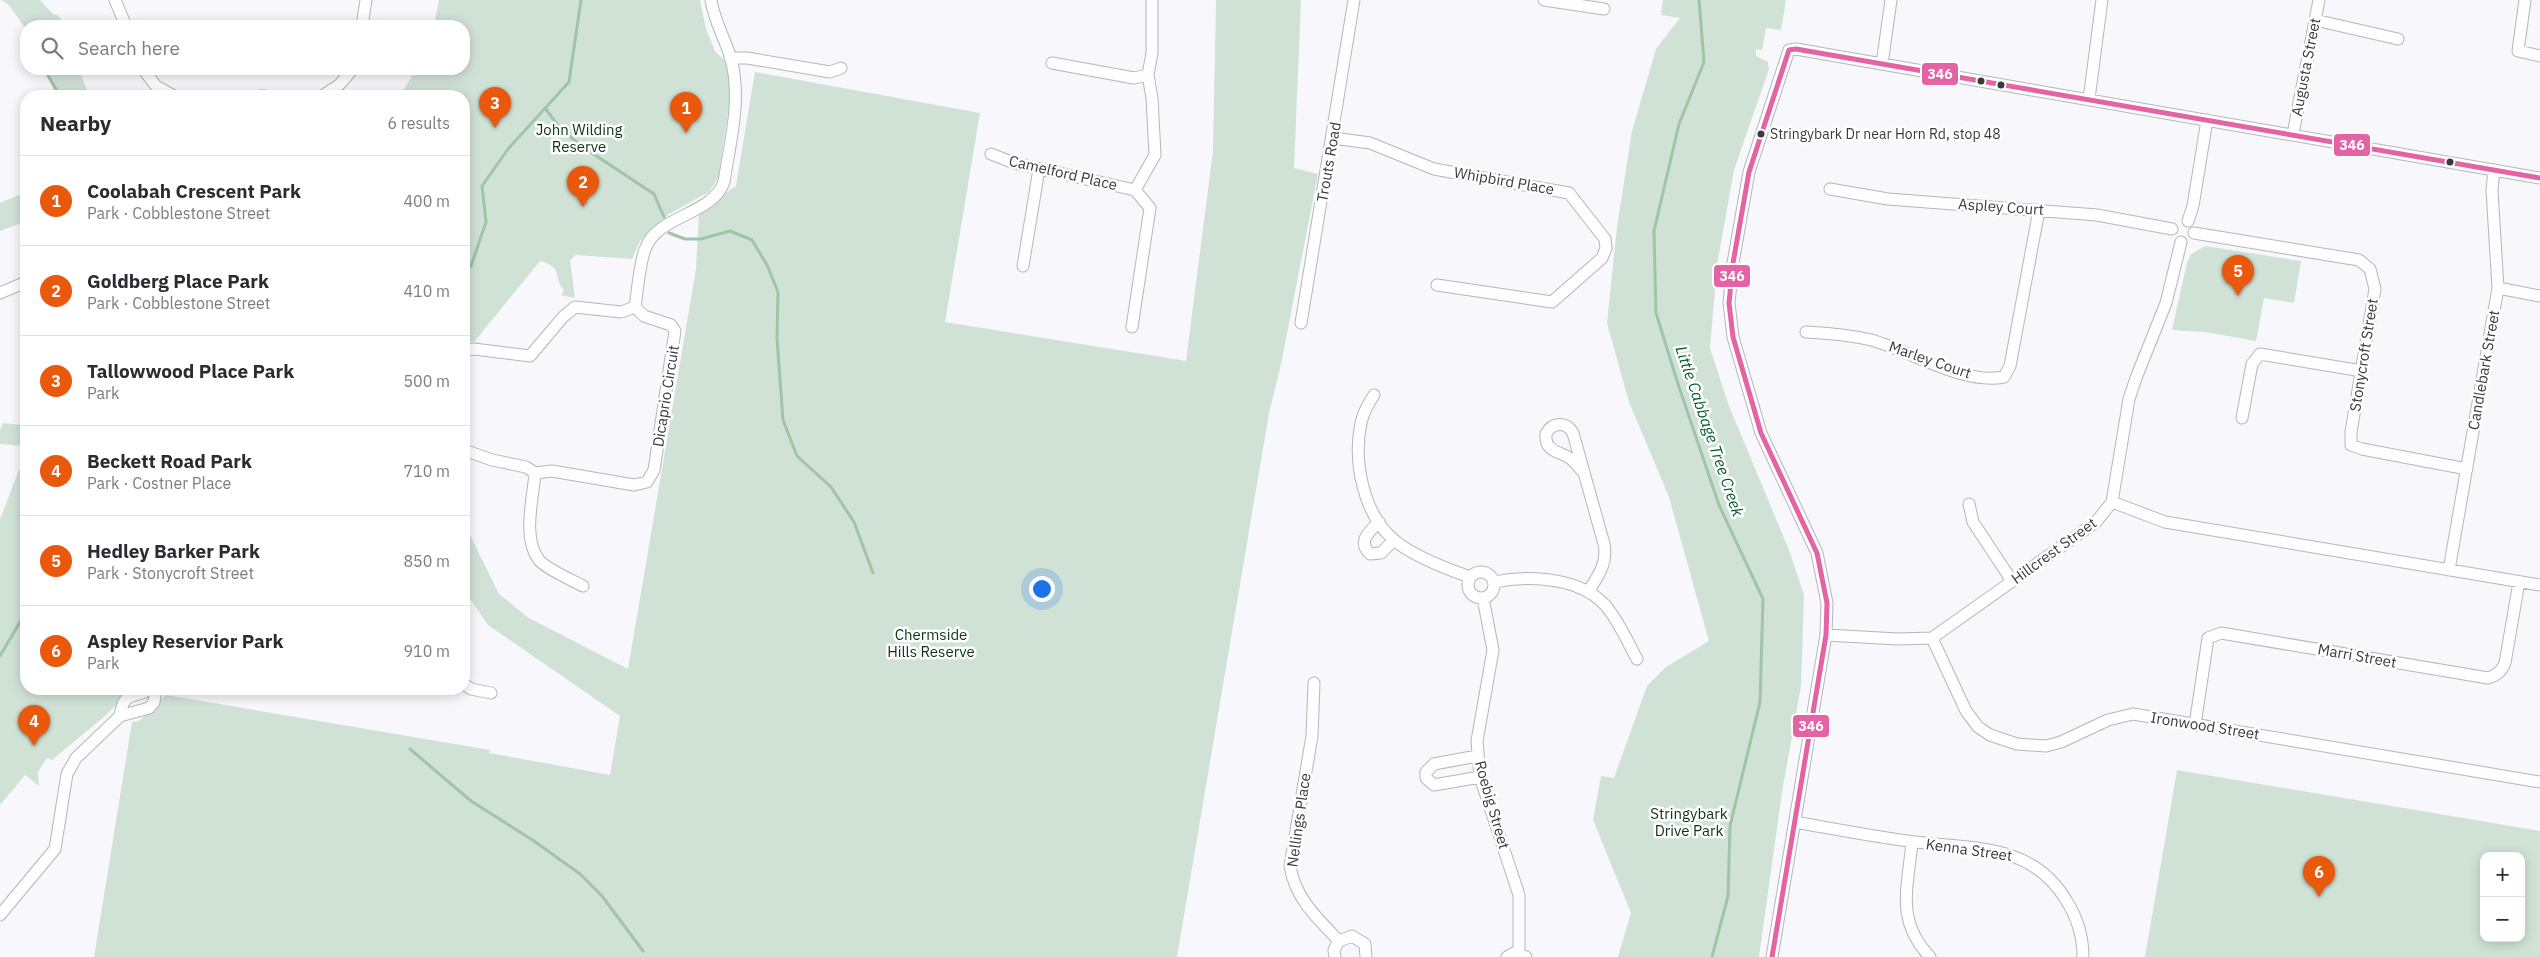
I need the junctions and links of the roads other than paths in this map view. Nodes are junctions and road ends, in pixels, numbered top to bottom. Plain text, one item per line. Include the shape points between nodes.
1 (114, 0) edge
2 (366, 0) edge
3 (711, 0) edge
4 (1152, 0) edge
5 (1354, 0) edge
6 (1544, 0) edge
7 (1891, 0) edge
8 (2102, 0) edge
9 (2319, 0) edge
10 (2525, 0) edge
11 (1604, 9) dead end
12 (123, 20) edge
13 (363, 20) edge
14 (2315, 20) junction
15 (2398, 39) dead end
16 (2540, 56) edge
17 (730, 58) junction
18 (1052, 63) dead end
19 (1882, 64) junction
20 (841, 68) dead end
21 (148, 75) edge
22 (348, 75) edge
23 (1148, 75) junction
24 (163, 90) edge
25 (331, 90) edge
26 (2089, 99) junction
27 (2207, 120) junction
28 (2293, 134) junction
29 (1333, 138) junction
30 (991, 154) dead end
31 (1040, 169) junction
32 (2494, 170) junction
33 (2540, 178) edge
34 (1830, 189) dead end
35 (1135, 190) junction
36 (2039, 210) junction
37 (2188, 221) junction
38 (2172, 229) junction
39 (2194, 233) junction
40 (2181, 242) junction
41 (1023, 266) dead end
42 (20, 285) edge
43 (1437, 285) dead end
44 (2498, 288) junction
45 (0, 293) edge
46 (2540, 296) edge
47 (635, 307) junction
48 (1301, 323) dead end
49 (1132, 327) dead end
50 (1806, 332) dead end
51 (470, 350) edge
52 (2362, 371) junction
53 (1374, 395) dead end
54 (2242, 418) dead end
55 (470, 452) edge
56 (2467, 469) junction
57 (1582, 471) dead end
58 (535, 474) junction
59 (2112, 502) junction
60 (1969, 504) dead end
61 (1379, 522) junction
62 (1394, 540) junction
63 (2449, 570) junction
64 (1470, 578) junction
65 (2012, 581) junction
66 (1494, 582) junction
67 (2519, 582) junction
68 (2540, 585) edge
69 (583, 586) dead end
70 (1588, 592) junction
71 (1483, 598) junction
72 (1826, 635) junction
73 (1932, 638) junction
74 (1637, 659) dead end
75 (1314, 683) dead end
76 (470, 688) edge
77 (491, 693) dead end
78 (131, 695) edge
79 (155, 695) edge
80 (120, 716) junction
81 (2196, 725) junction
82 (1477, 756) junction
83 (1480, 776) junction
84 (2540, 782) edge
85 (1795, 822) junction
86 (1912, 842) junction
87 (0, 915) edge
88 (1339, 941) junction
89 (1523, 955) edge
90 (1335, 957) edge
91 (1366, 957) edge
92 (1507, 957) edge
93 (1772, 957) edge
94 (1930, 957) edge
95 (2083, 957) edge

1 - 12 street
2 - 13 street
3 - 17 street via 713,16
4 - 23 street via 1152,53
5 - 29 street, Trouts Road
6 - 11 street
7 - 19 street
8 - 26 street
9 - 14 street, Augusta Street
10 - 16 street via 2518,51
14 - 15 street
14 - 28 street, Augusta Street
17 - 20 street via 830,72
17 - 47 street via 736,100 721,188 710,200 670,222 646,246
18 - 23 street via 1134,78
19 - 26 street
19 - 72 street via 1789,50 1749,172 1729,303 1733,337 1761,433 1817,553 1827,603
21 - 24 street
22 - 25 street
23 - 35 street via 1155,154
26 - 27 street
27 - 28 street
27 - 37 street
28 - 32 street
29 - 43 street, Whipbird Place via 1370,143 1434,169 1569,193 1605,239 1602,258 1552,302
29 - 48 street, Trouts Road
30 - 31 street, Camelford Place via 1014,164
31 - 35 street, Camelford Place
31 - 41 street
32 - 33 street
32 - 44 street, Candlebark Street via 2492,190
34 - 36 street, Aspley Court via 1888,199
35 - 49 street via 1150,208
36 - 38 street, Aspley Court via 2097,215
36 - 50 street, Marley Court via 2010,366 2004,377 1984,378 1950,369 1843,334
37 - 38 street via 2178,221
37 - 39 street
38 - 40 street via 2175,239
39 - 40 street via 2188,242
39 - 52 street, Stonycroft Street via 2359,260 2370,269 2375,289
40 - 59 street, Hillcrest Street via 2166,303 2129,399
42 - 45 street
44 - 46 street
44 - 56 street, Candlebark Street
47 - 51 street via 621,312 576,307 563,317 530,356
47 - 58 street, Dicaprio Circuit via 644,316 671,325 675,331 651,476 647,482 634,485 552,471
52 - 54 street via 2260,354 2252,364
52 - 56 street, Stonycroft Street via 2351,445
53 - 61 street via 1361,422 1359,453 1366,497
55 - 58 street, Dicaprio Circuit via 526,467
56 - 63 street, Candlebark Street
57 - 70 street via 1606,552 1604,565
58 - 69 street via 530,527 532,547 540,561
59 - 63 street via 2165,522
59 - 65 street, Hillcrest Street via 2096,522
60 - 65 street via 1973,522
61 - 62 street
61 - 62 street via 1364,538 1366,550 1370,554 1381,552
62 - 64 street
63 - 67 street
64 - 66 street via 1481,572 1490,574
64 - 71 street via 1470,592
65 - 73 street, Hillcrest Street
66 - 70 street via 1535,579
66 - 71 street via 1493,591
67 - 68 street
67 - 81 street, Marri Street via 2505,663 2496,676 2488,678 2221,633 2208,638
70 - 74 street via 1611,613
71 - 82 street, Roebig Street via 1493,650 1476,741
72 - 73 street via 1898,640
72 - 85 street
73 - 81 street, Ironwood Street via 1970,718 1990,735 2005,741 2046,746 2108,720 2133,714
75 - 88 street, Nellings Place via 1312,736 1290,866 1292,880 1306,906
76 - 77 street
78 - 80 street via 124,700
79 - 80 street via 149,708
80 - 87 street via 71,766 55,849
81 - 84 street, Ironwood Street
82 - 83 street, Roebig Street
82 - 83 street via 1434,764 1426,772 1426,778 1434,786
83 - 89 street, Roebig Street via 1519,895
85 - 86 street, Kenna Street
85 - 93 street
86 - 94 street via 1907,917 1914,938
86 - 95 street, Kenna Street via 2005,853 2037,866 2070,907 2081,934
88 - 90 street via 1334,950
88 - 91 street via 1347,936 1357,938 1365,944
89 - 92 street, Roebig Street

